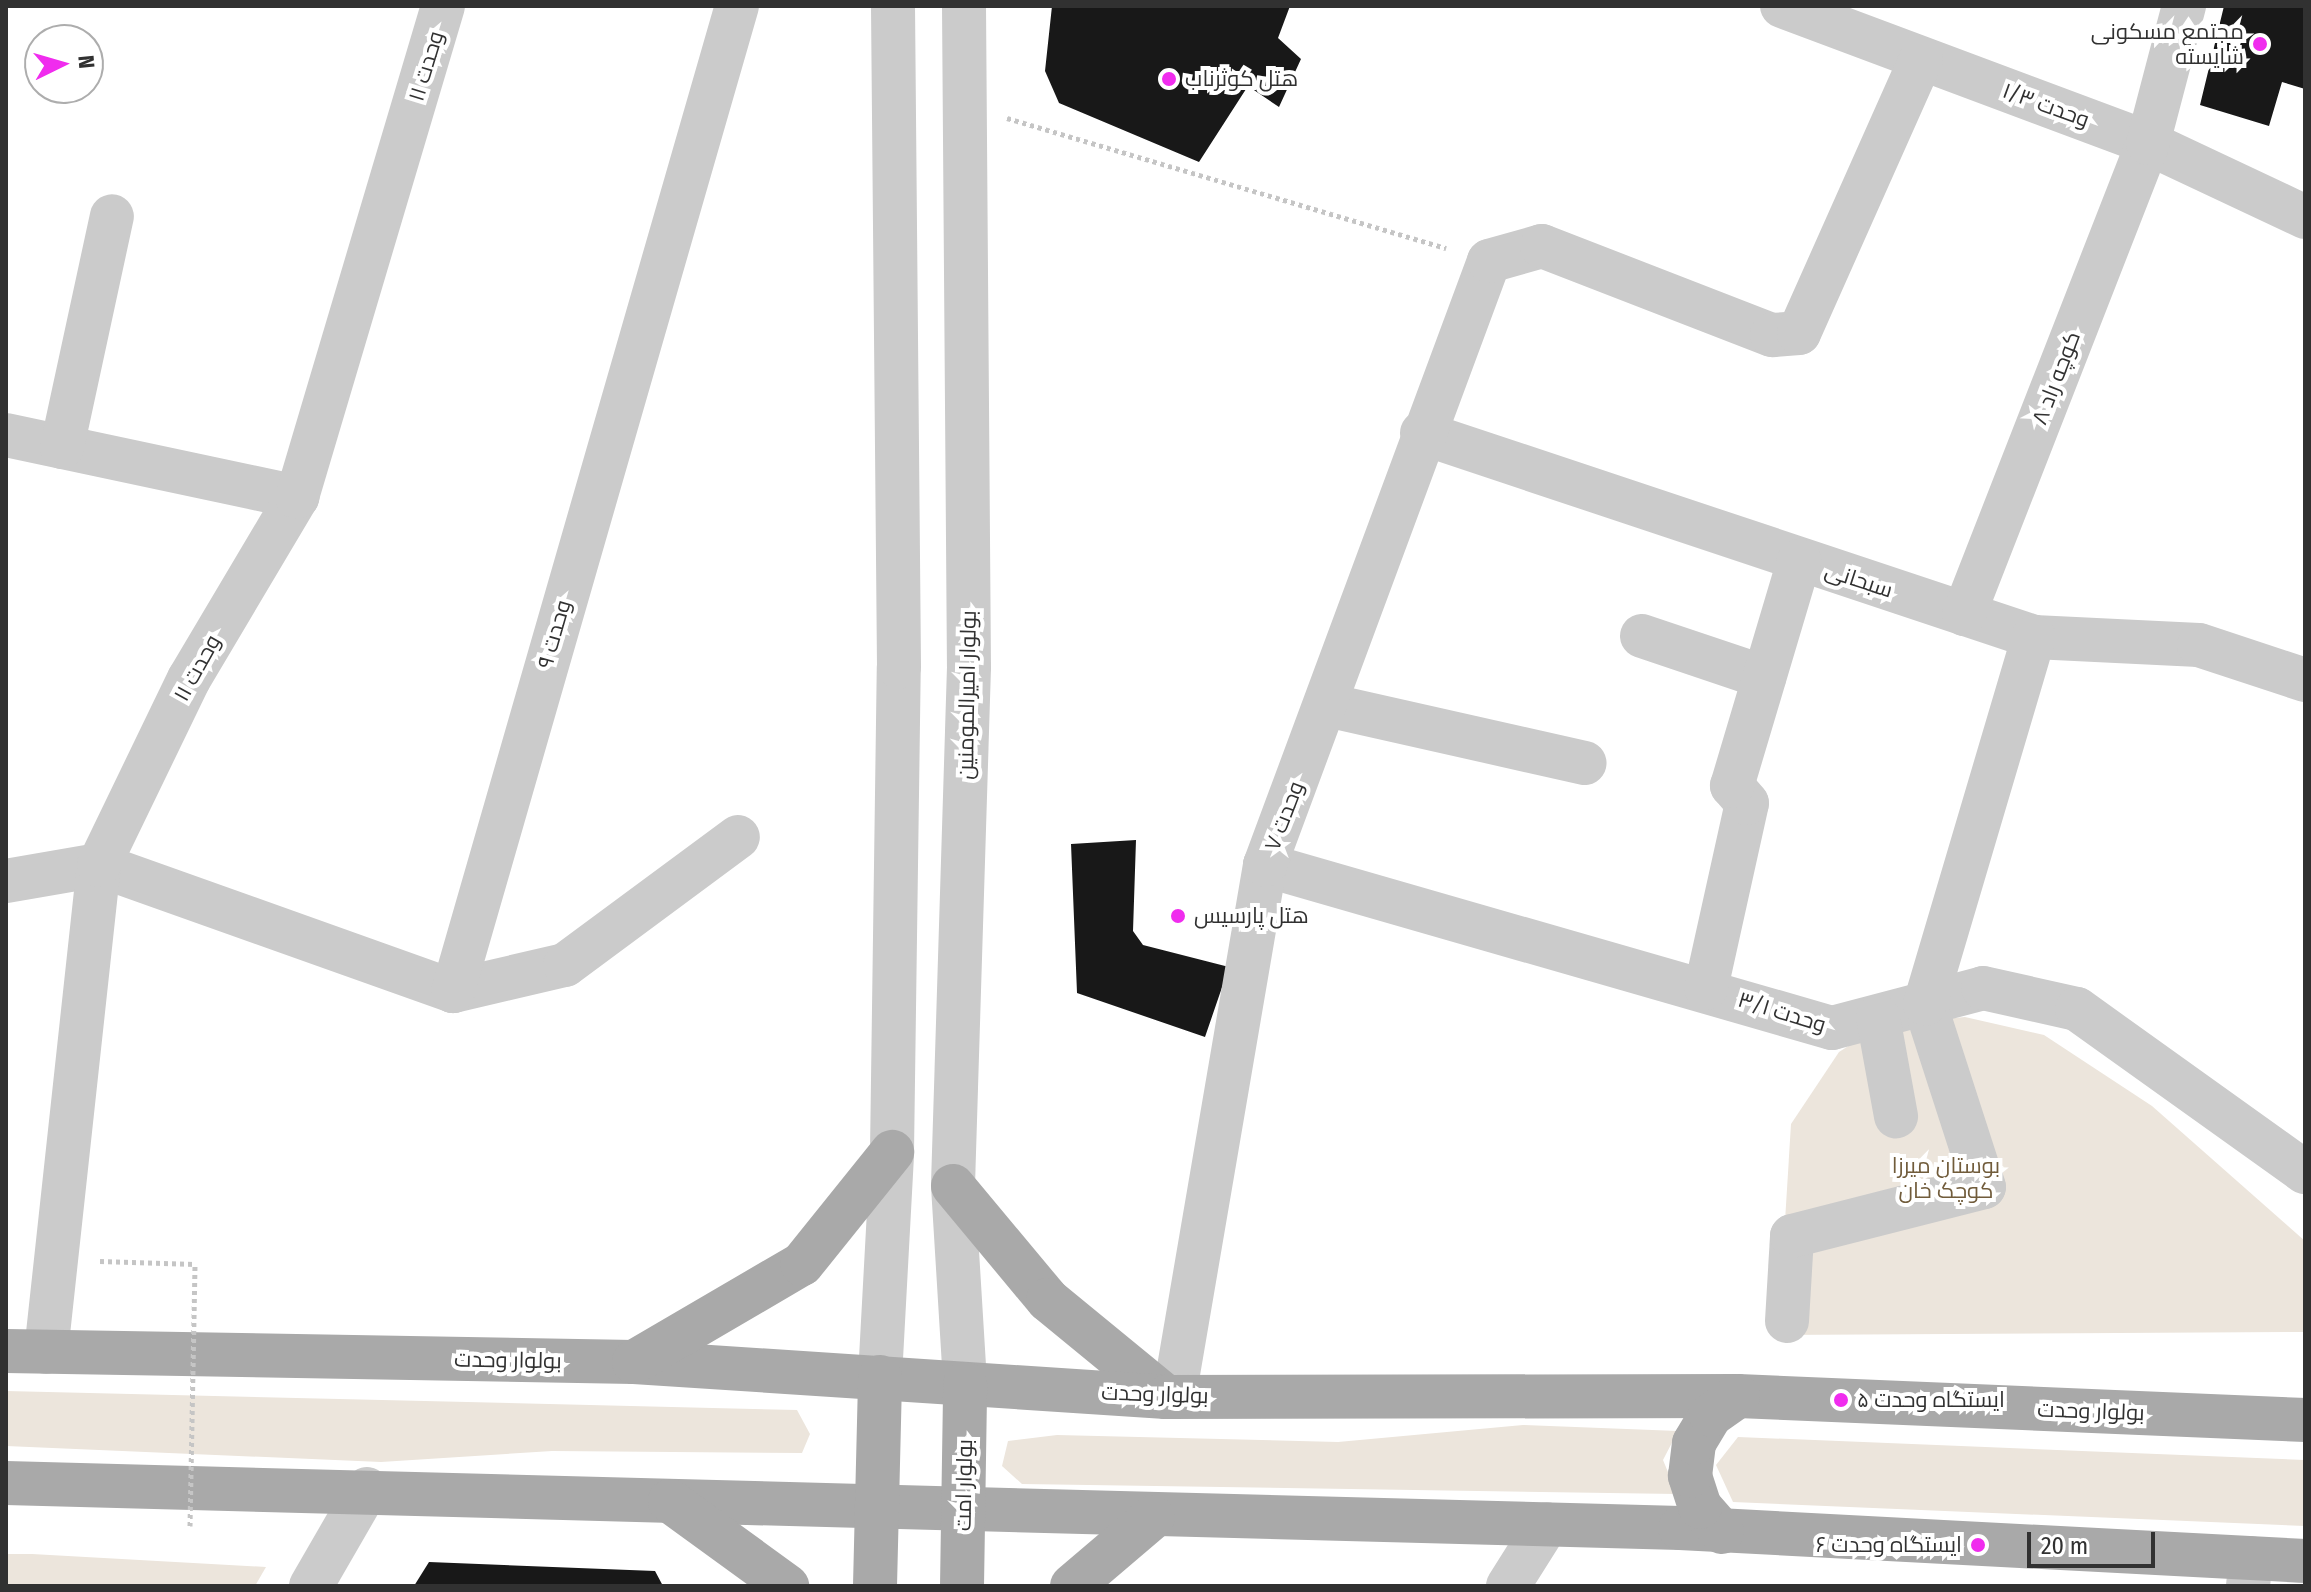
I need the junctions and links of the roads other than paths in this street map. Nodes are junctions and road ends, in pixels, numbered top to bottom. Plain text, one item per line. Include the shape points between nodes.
1 (443, 6) edge
2 (737, 6) edge
3 (893, 6) edge
4 (964, 6) edge
5 (1782, 6) edge
6 (2184, 6) edge
7 (1921, 59) junction
8 (2148, 143) junction
9 (112, 216) dead end
10 (2305, 217) edge
11 (1422, 433) junction
12 (6, 435) edge
13 (62, 447) junction
14 (297, 497) junction
15 (1799, 561) junction
16 (1964, 614) junction
17 (1642, 636) dead end
18 (2034, 637) junction
19 (1764, 677) junction
20 (2305, 680) edge
21 (1327, 705) junction
22 (1585, 763) dead end
23 (738, 837) dead end
24 (99, 865) junction
25 (1265, 865) junction
26 (6, 881) edge
27 (1706, 988) junction
28 (453, 991) junction
29 (1925, 1004) junction
30 (1878, 1017) junction
31 (1896, 1116) dead end
32 (892, 1152) junction
33 (2303, 1166) edge
34 (953, 1186) junction
35 (1787, 1321) dead end
36 (26, 1352) edge
37 (634, 1362) junction
38 (880, 1377) junction
39 (965, 1384) junction
40 (1738, 1396) junction
41 (1170, 1397) junction
42 (2305, 1420) edge
43 (6, 1483) edge
44 (367, 1489) junction
45 (670, 1501) junction
46 (877, 1508) junction
47 (963, 1511) junction
48 (1153, 1517) junction
49 (1547, 1524) junction
50 (1722, 1532) junction
51 (2305, 1561) edge
52 (2250, 1572) edge
53 (1517, 1581) edge
54 (311, 1586) edge
55 (787, 1586) edge
56 (875, 1586) edge
57 (962, 1586) edge
58 (1072, 1586) edge

1 - 14 street, وحدت ۱۱
2 - 28 street, وحدت ۹ via 653,277
3 - 32 street via 899,667
4 - 34 street, بولوار امیرالمومنین via 969,667
5 - 7 street, وحدت ۱/۳
6 - 8 street, کوچه راد ۸
7 - 8 street, وحدت ۱/۳
7 - 11 street, وحدت ۷ via 1799,333 1772,335 1542,246 1489,261
8 - 10 street, وحدت ۱/۳
8 - 16 street, کوچه راد ۸
9 - 13 street
11 - 15 street, سبحانی
11 - 21 street, وحدت ۷
12 - 13 street
13 - 14 street
14 - 24 street, وحدت ۱۱ via 189,679
15 - 16 street, سبحانی
15 - 19 street
16 - 18 street, سبحانی
17 - 19 street
18 - 20 street, سبحانی via 2199,645
18 - 29 street
19 - 27 street via 1732,786 1747,803
21 - 22 street
21 - 25 street, وحدت ۷
23 - 28 street via 565,965
24 - 26 street
24 - 28 street
24 - 36 street, وحدت ۱۱
25 - 27 street, وحدت ۳/۱
25 - 41 street, وحدت ۷
27 - 30 street, وحدت ۳/۱ via 1832,1028
29 - 30 street, وحدت ۳/۱
29 - 33 street, وحدت ۳/۱ via 1983,988 2077,1009
29 - 35 street via 1984,1187 1792,1236
30 - 31 street
32 - 37 main road via 802,1264
32 - 38 street
34 - 39 street, بولوار امیرالمومنین
34 - 41 main road via 1048,1300
36 - 37 main road, بولوار وحدت
37 - 38 main road, بولوار وحدت
38 - 39 main road, بولوار وحدت
38 - 46 main road
39 - 41 main road, بولوار وحدت
39 - 47 main road, بولوار امت
40 - 41 main road, بولوار وحدت
40 - 42 main road, بولوار وحدت
40 - 50 main road via 1711,1415 1694,1443 1690,1476 1700,1507
43 - 44 main road
44 - 45 main road
44 - 54 street
45 - 46 main road
45 - 55 main road
46 - 47 main road
46 - 56 main road
47 - 48 main road
47 - 57 main road, بولوار امت
48 - 49 main road
48 - 58 main road
49 - 50 main road
49 - 53 street
50 - 52 main road
51 - 52 main road

